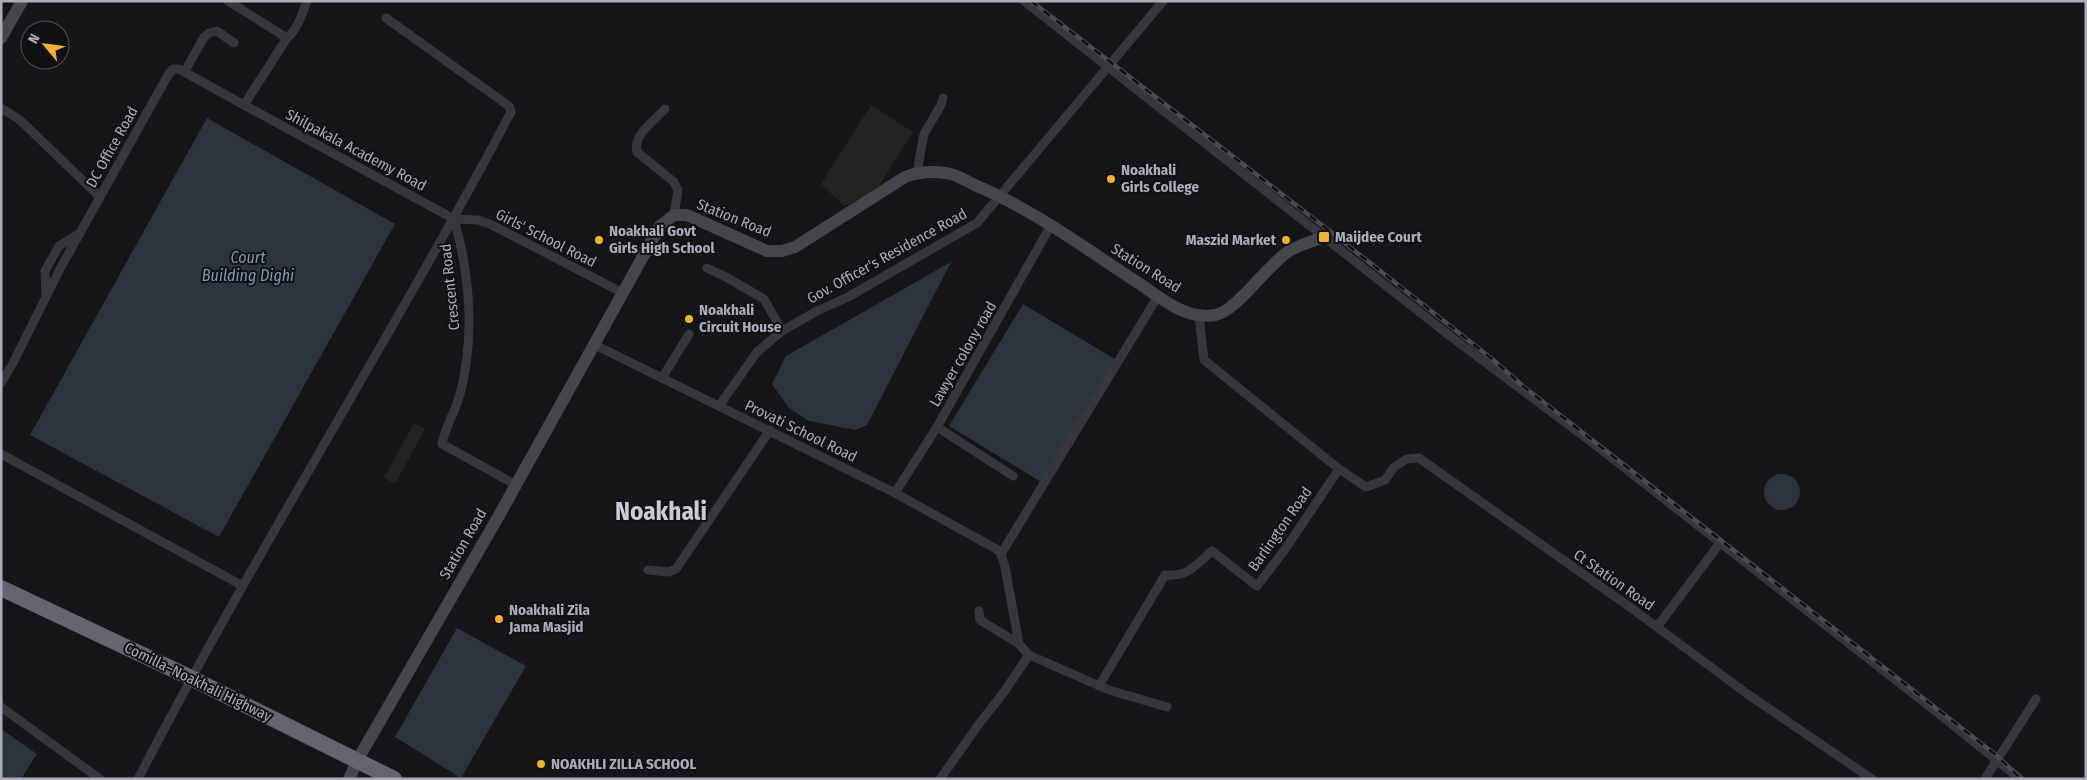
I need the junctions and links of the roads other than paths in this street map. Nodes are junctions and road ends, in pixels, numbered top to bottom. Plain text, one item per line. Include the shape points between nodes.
1 (22, 1) edge
2 (228, 1) edge
3 (307, 1) edge
4 (1024, 1) edge
5 (1163, 1) edge
6 (386, 18) dead end
7 (1, 38) edge
8 (287, 38) junction
9 (234, 43) dead end
10 (1108, 68) junction
11 (185, 72) junction
12 (943, 98) dead end
13 (244, 106) junction
14 (1, 108) edge
15 (665, 109) dead end
16 (917, 172) junction
17 (1000, 195) junction
18 (100, 197) junction
19 (674, 215) junction
20 (454, 219) junction
21 (1051, 225) junction
22 (1324, 237) junction
23 (707, 268) dead end
24 (623, 293) junction
25 (1158, 296) junction
26 (1199, 315) junction
27 (782, 331) junction
28 (689, 334) dead end
29 (595, 345) junction
30 (662, 378) junction
31 (1, 383) edge
32 (719, 406) junction
33 (938, 427) junction
34 (770, 430) junction
35 (1, 454) edge
36 (1339, 469) junction
37 (1013, 476) dead end
38 (516, 485) junction
39 (895, 493) junction
40 (1720, 543) junction
41 (1002, 554) junction
42 (648, 570) dead end
43 (243, 586) junction
44 (1, 588) edge
45 (979, 611) dead end
46 (1657, 627) junction
47 (1019, 644) junction
48 (1025, 658) junction
49 (190, 677) junction
50 (1099, 686) junction
51 (2036, 699) dead end
52 (1, 706) edge
53 (1167, 707) dead end
54 (358, 759) junction
55 (1997, 760) junction
56 (86, 775) edge
57 (100, 779) edge
58 (138, 779) edge
59 (349, 779) edge
60 (394, 779) edge
61 (940, 779) edge
62 (1872, 779) edge
63 (1985, 779) edge
64 (2020, 779) edge

1 - 7 street
2 - 8 street
3 - 8 street via 299,22
4 - 10 street
5 - 10 street, Gov. Officer's Residence Road
6 - 20 street via 511,109
8 - 13 street
9 - 11 street via 217,32 209,33
10 - 17 street, Gov. Officer's Residence Road
10 - 22 street
11 - 13 street
11 - 18 street, DC Office Road via 173,69 168,75
12 - 16 street via 924,134
13 - 20 street, Shilpakala Academy Road
14 - 18 street via 20,120
15 - 19 street via 639,136 636,146 637,152 674,182 678,190
16 - 17 street, Station Road via 947,173
16 - 19 street, Station Road via 795,247 782,251 767,250 688,215
17 - 21 street, Station Road
17 - 27 street, Gov. Officer's Residence Road via 977,223
18 - 31 street, DC Office Road
19 - 24 street, Station Road via 660,226
20 - 24 street, Girls' School Road via 478,220 492,225
20 - 38 street, Crescent Road via 462,248 470,324 460,394 442,444
20 - 43 street
21 - 25 street, Station Road
21 - 33 street, Lawyer colony road
22 - 26 street, Station Road via 1289,251 1227,311
22 - 40 street
23 - 27 street via 764,299
24 - 29 street, Station Road
25 - 26 street, Station Road via 1191,315
25 - 41 street
26 - 36 street via 1204,360
27 - 32 street, Gov. Officer's Residence Road via 757,352
28 - 30 street
29 - 30 street, Provati School Road
29 - 38 street, Station Road
30 - 32 street, Provati School Road
32 - 34 street, Provati School Road
33 - 37 street
33 - 39 street, Lawyer colony road
34 - 39 street, Provati School Road
34 - 42 street via 676,569 668,572
35 - 43 street
36 - 46 street, Ct Station Road via 1366,487 1385,480 1394,467 1406,459 1419,458
36 - 50 street, Barlington Road via 1257,586 1212,551 1187,573 1165,575
38 - 54 street, Station Road
39 - 41 street, Provati School Road
40 - 46 street
40 - 55 street
41 - 47 street
43 - 49 street
44 - 49 highway, Comilla–Noakhali Highway
45 - 47 street via 980,620
46 - 62 street, Ct Station Road via 1746,693
47 - 48 street
48 - 50 street
48 - 61 street
49 - 54 highway, Comilla–Noakhali Highway
49 - 58 street
50 - 53 street
51 - 55 street
52 - 56 street
54 - 59 street, Station Road
54 - 60 highway, Comilla–Noakhali Highway
55 - 63 street
55 - 64 street
56 - 57 street

